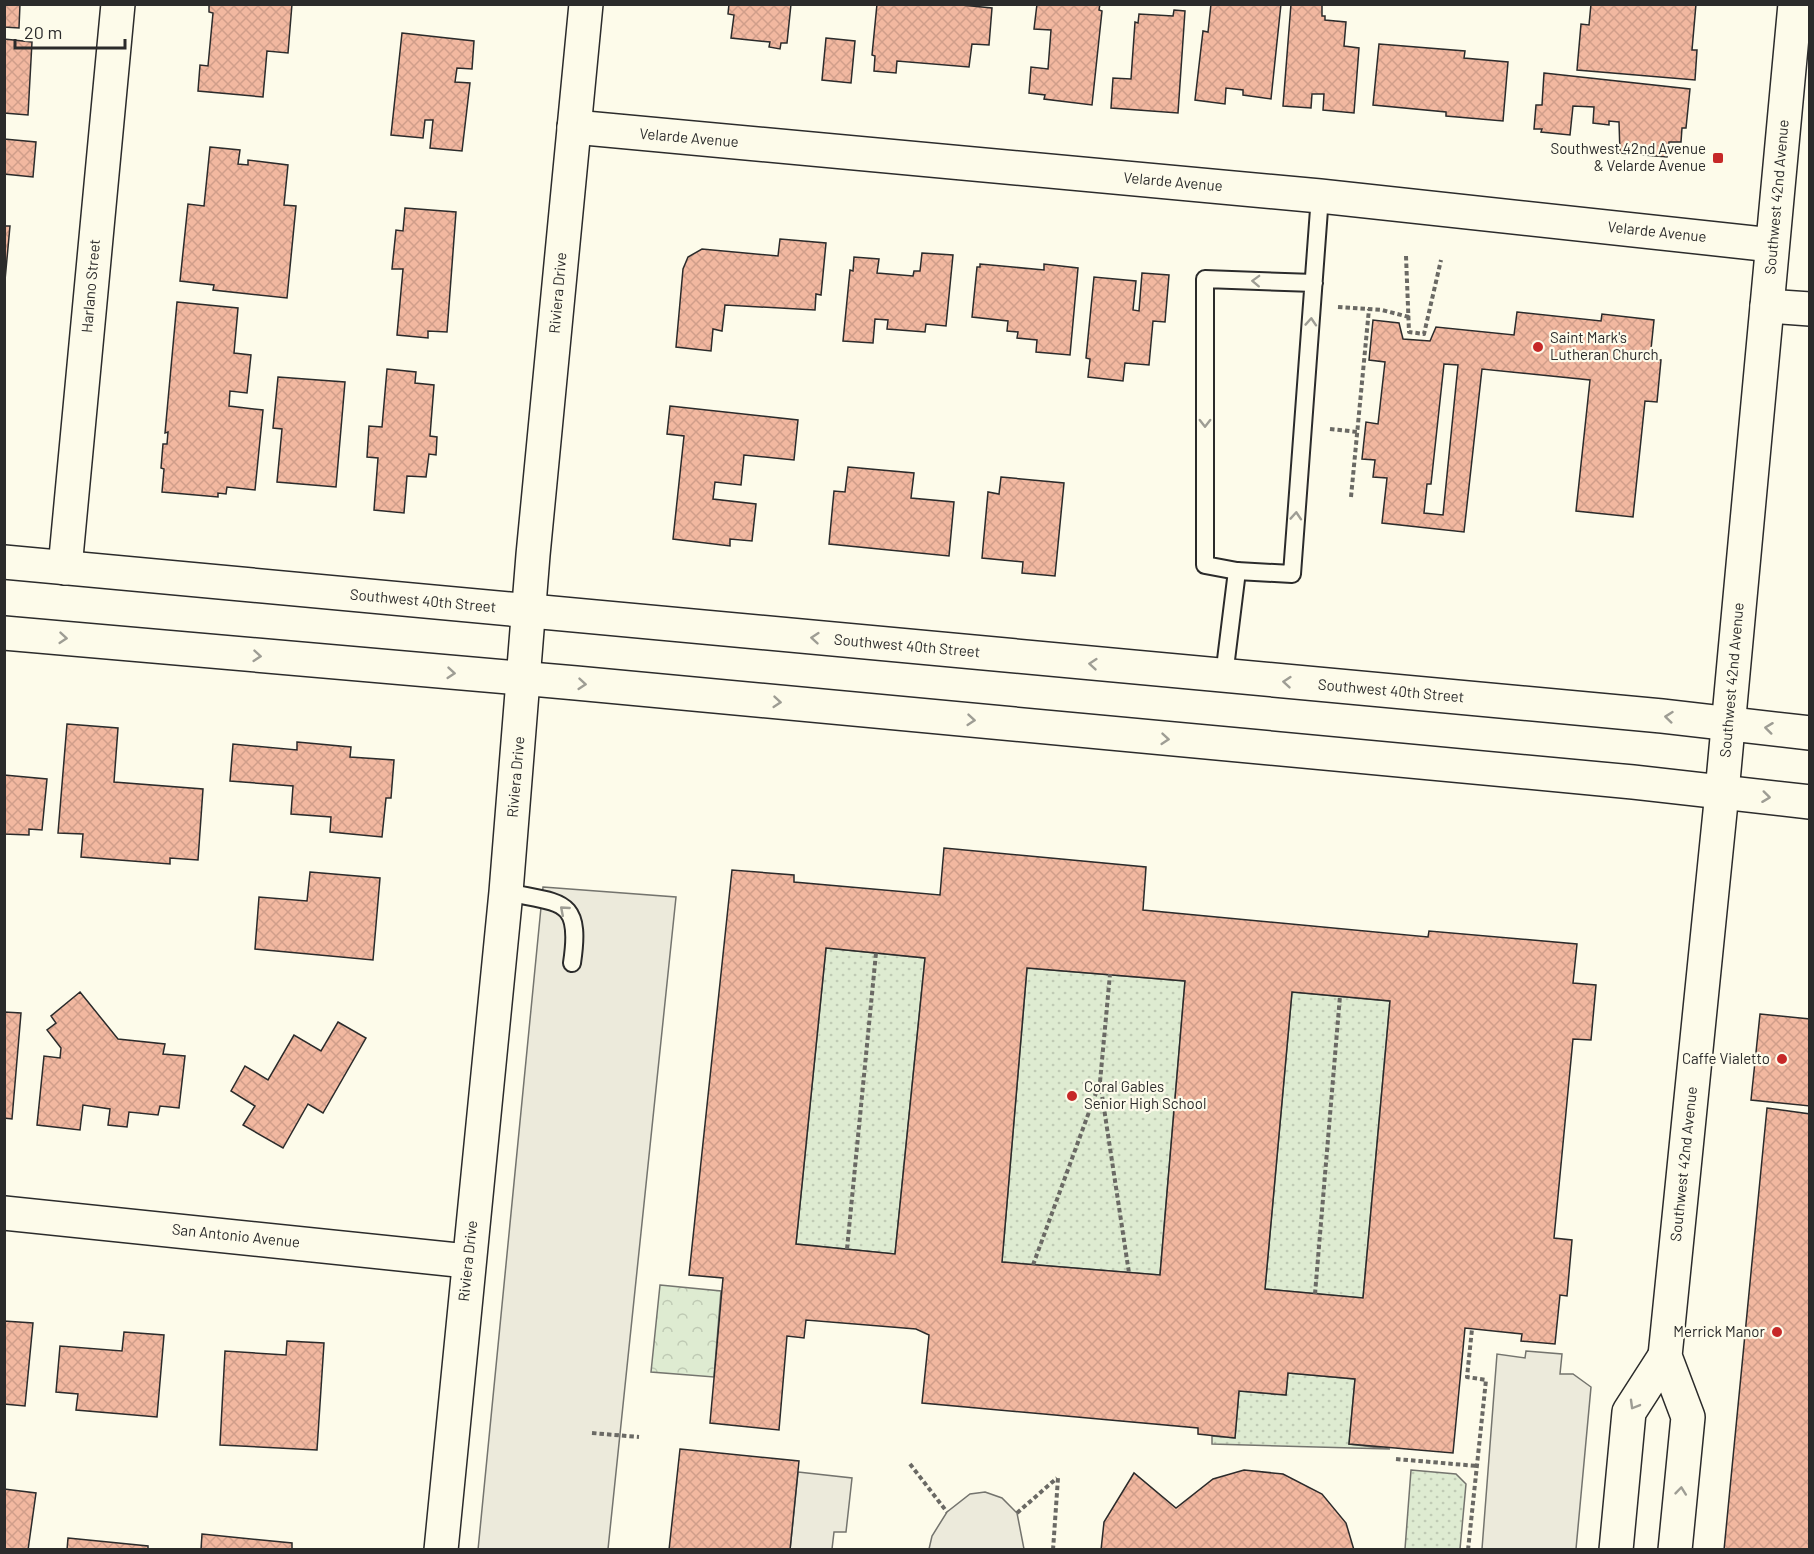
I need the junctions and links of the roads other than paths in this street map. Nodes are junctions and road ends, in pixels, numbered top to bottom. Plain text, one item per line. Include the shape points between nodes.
1 (118, 4) edge
2 (586, 4) edge
3 (1795, 4) edge
4 (574, 127) junction
5 (1320, 196) junction
6 (1772, 244) junction
7 (1314, 283) junction
8 (1767, 306) junction
9 (1809, 309) edge
10 (4, 562) edge
11 (65, 568) junction
12 (1237, 571) junction
13 (529, 612) junction
14 (4, 633) edge
15 (1224, 676) junction
16 (524, 679) junction
17 (1728, 723) junction
18 (1809, 733) edge
19 (1722, 792) junction
20 (1809, 802) edge
21 (506, 892) junction
22 (572, 963) dead end
23 (4, 1213) edge
24 (467, 1261) junction
25 (1665, 1356) junction
26 (441, 1550) edge
27 (1616, 1550) edge
28 (1675, 1550) edge

1 - 11 main road, Harlano Street
2 - 4 main road, Riviera Drive
3 - 6 main road, Southwest 42nd Avenue
4 - 5 main road, Velarde Avenue
4 - 13 main road, Riviera Drive
5 - 6 main road, Velarde Avenue
5 - 7 lane
6 - 8 main road, Southwest 42nd Avenue
12 -> 7 lane via 1292,574
7 -> 12 lane via 1205,279 1205,565
8 - 9 main road
8 - 17 main road, Southwest 42nd Avenue
10 - 11 main road, Southwest 40th Street
11 - 13 main road, Southwest 40th Street
12 - 15 lane
15 -> 13 main road, Southwest 40th Street
13 - 16 main road, Riviera Drive
14 -> 16 main road
17 -> 15 main road, Southwest 40th Street
16 -> 19 main road
16 - 21 main road, Riviera Drive
18 -> 17 main road, Southwest 40th Street
17 - 19 main road, Southwest 42nd Avenue
19 -> 20 main road
19 - 25 main road, Southwest 42nd Avenue
22 -> 21 lane via 574,919 560,904
21 - 24 main road, Riviera Drive
23 - 24 main road, San Antonio Avenue
24 - 26 main road, Riviera Drive
25 -> 27 main road, Southwest 42nd Avenue via 1629,1412
28 -> 25 main road, Southwest 42nd Avenue via 1688,1418

